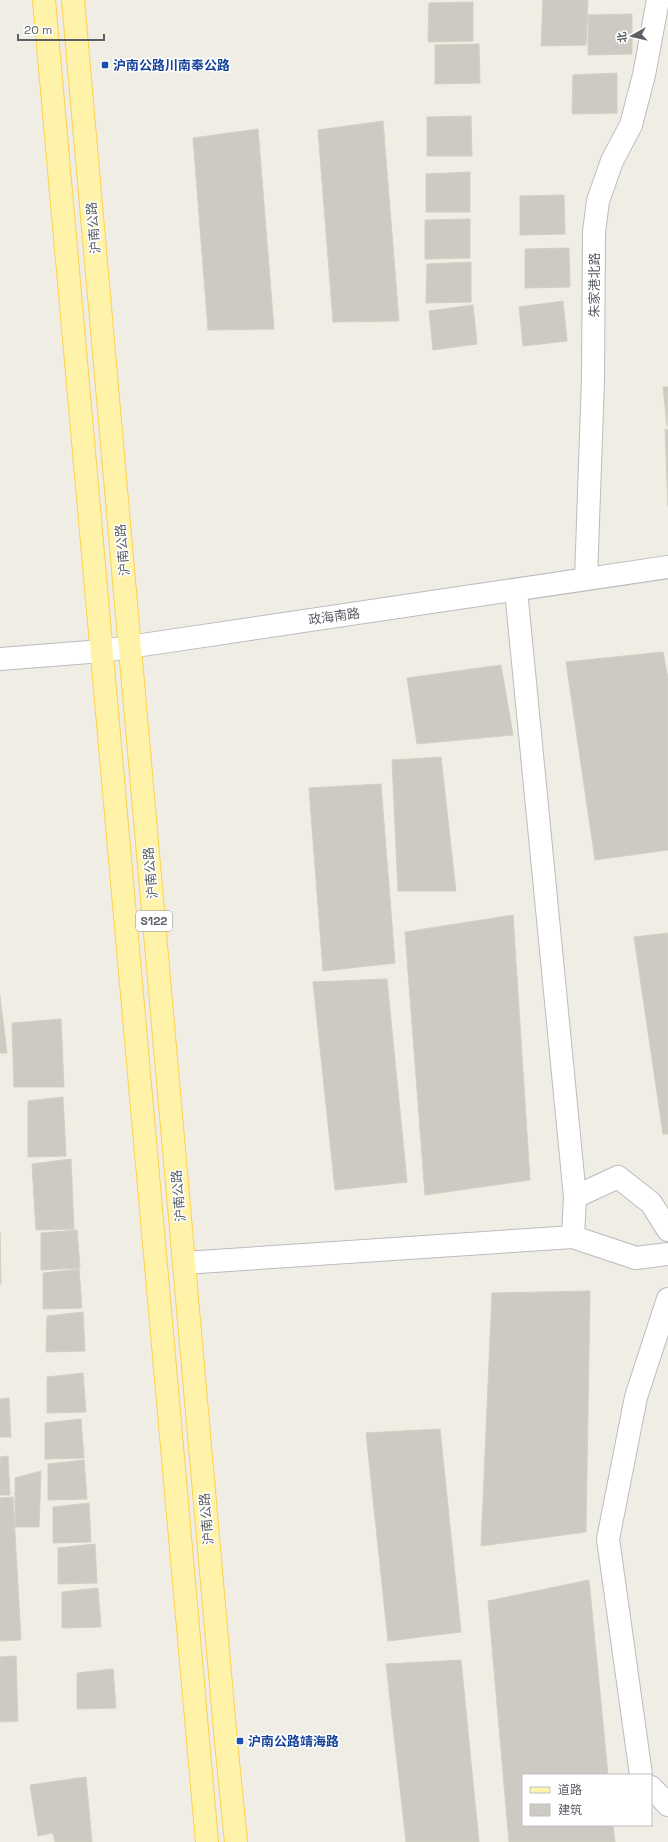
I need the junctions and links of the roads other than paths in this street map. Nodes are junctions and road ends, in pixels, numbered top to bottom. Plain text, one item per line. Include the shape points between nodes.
1 (44, 0) edge
2 (73, 0) edge
3 (658, 0) edge
4 (668, 567) edge
5 (586, 579) junction
6 (516, 590) junction
7 (130, 646) junction
8 (102, 651) junction
9 (0, 659) edge
10 (575, 1197) junction
11 (668, 1230) edge
12 (573, 1238) junction
13 (668, 1254) edge
14 (184, 1263) junction
15 (668, 1299) edge
16 (641, 1774) edge
17 (652, 1788) edge
18 (668, 1805) edge
19 (208, 1842) edge
20 (236, 1842) edge

1 - 8 main road, 沪南公路 / S122
2 - 7 main road, 沪南公路 / S122
3 - 5 street, 朱家港北路 via 644,75 631,125 610,167 598,201 594,232 593,380
4 - 5 street, 政海南路
5 - 6 street, 政海南路
6 - 7 street, 政海南路
6 - 10 street
7 - 8 street, 政海南路
7 - 14 main road, 沪南公路 / S122
8 - 9 street, 政海南路
8 - 19 main road, 沪南公路 / S122
10 - 11 street via 618,1177 651,1203
10 - 12 street
12 - 13 street via 636,1258
12 - 14 street
14 - 20 main road, 沪南公路 / S122
15 - 16 street via 636,1397 608,1539
17 - 18 street

